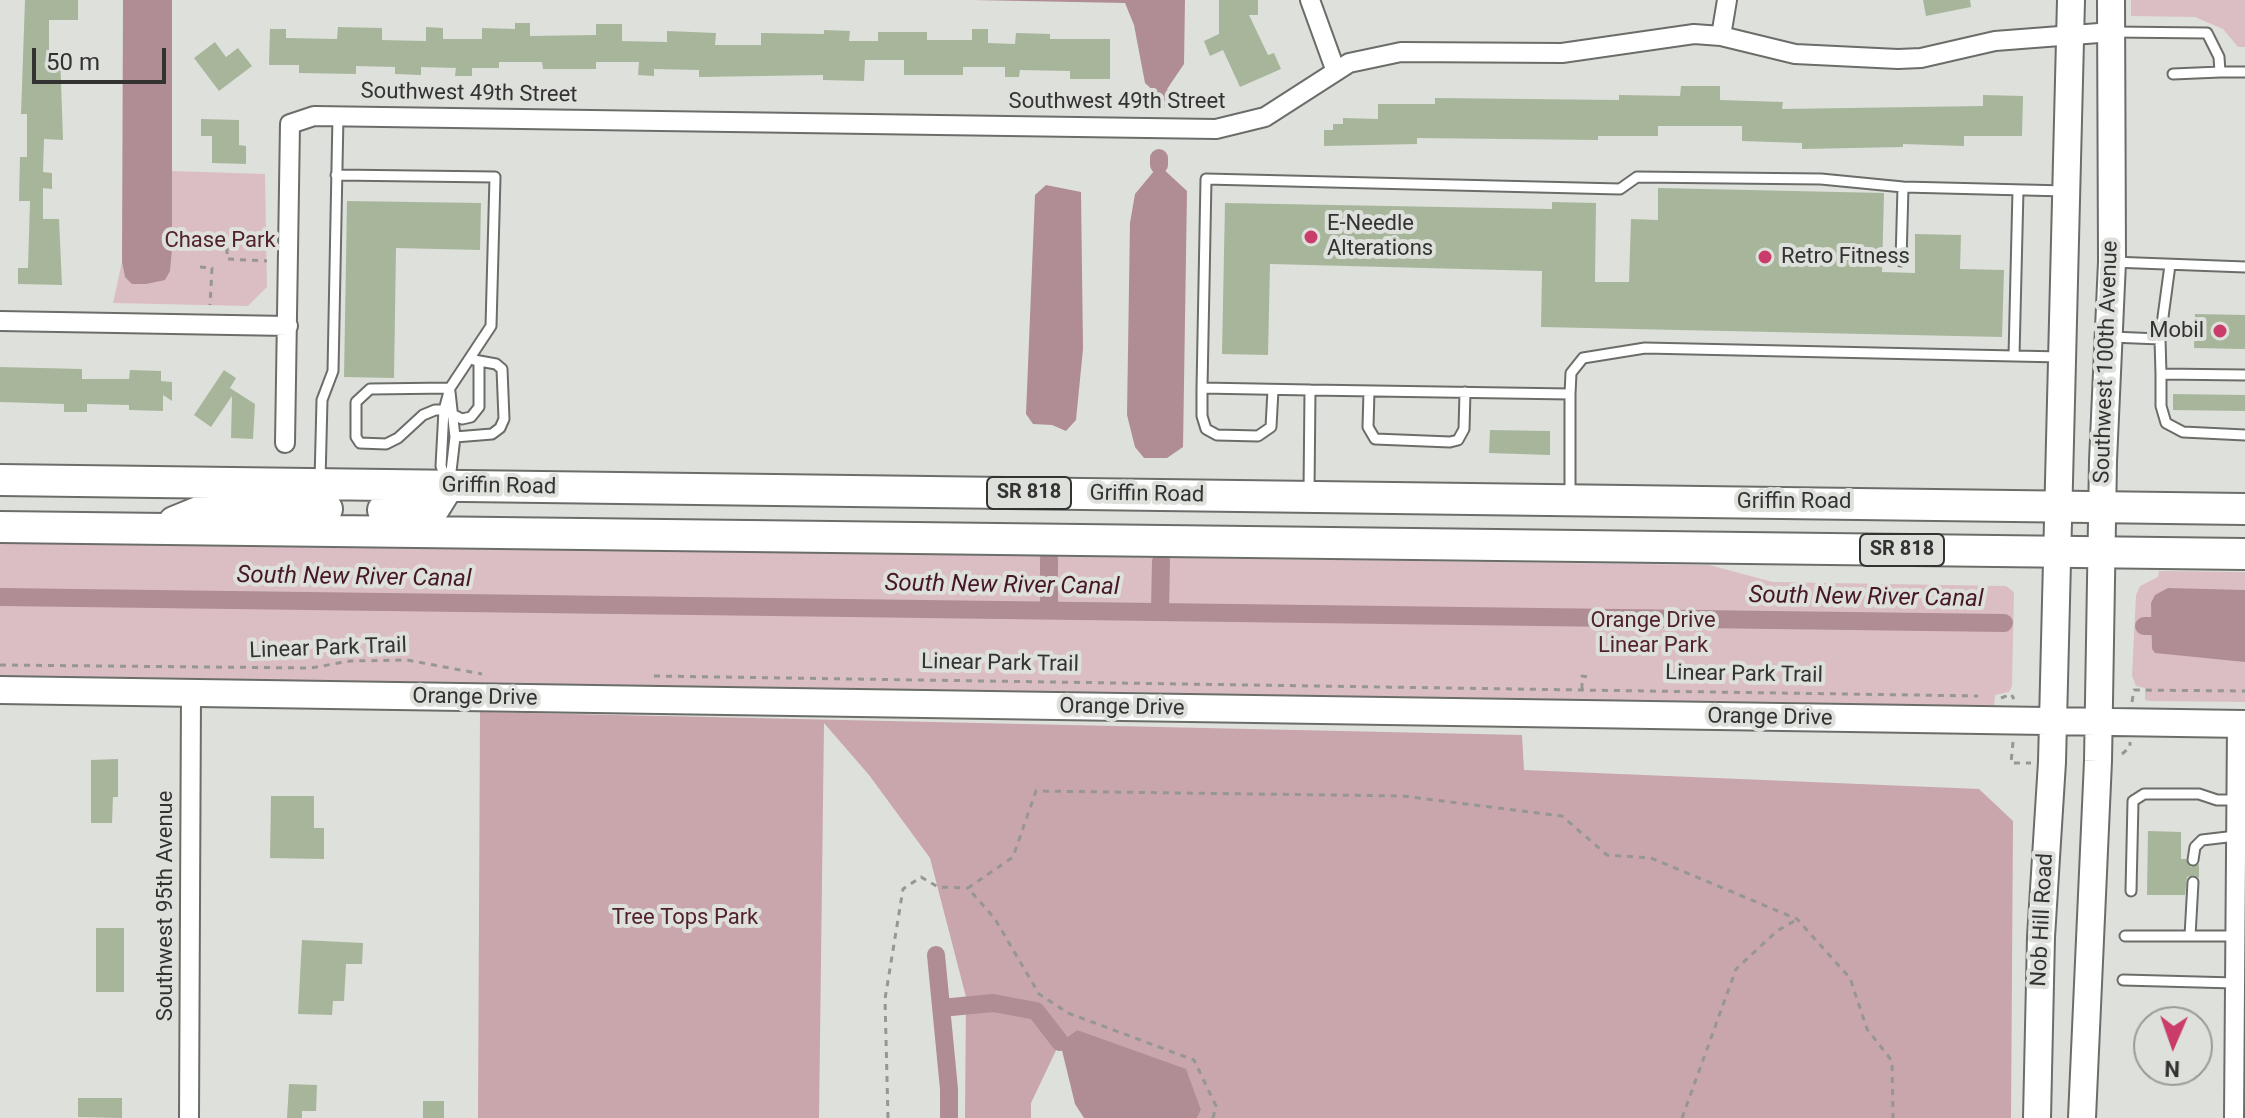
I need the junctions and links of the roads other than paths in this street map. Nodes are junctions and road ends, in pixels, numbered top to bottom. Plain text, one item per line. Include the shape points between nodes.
1 (1310, 0) edge
2 (1727, 0) edge
3 (2071, 0) edge
4 (2111, 0) edge
5 (2112, 32) junction
6 (2071, 35) junction
7 (1721, 36) junction
8 (1335, 69) junction
9 (2220, 72) junction
10 (2245, 72) edge
11 (2173, 74) dead end
12 (338, 116) junction
13 (336, 175) junction
14 (1903, 187) junction
15 (2018, 190) junction
16 (2069, 191) junction
17 (1901, 261) dead end
18 (2112, 262) junction
19 (2170, 265) junction
20 (2245, 267) edge
21 (0, 321) edge
22 (288, 326) junction
23 (2108, 337) junction
24 (2160, 339) junction
25 (2014, 356) junction
26 (2064, 357) junction
27 (474, 360) junction
28 (2161, 374) junction
29 (2245, 375) edge
30 (450, 388) junction
31 (1202, 388) junction
32 (1273, 390) junction
33 (1310, 390) junction
34 (1369, 391) junction
35 (1465, 392) junction
36 (1570, 394) junction
37 (444, 410) junction
38 (455, 416) junction
39 (2245, 435) edge
40 (455, 437) junction
41 (285, 443) dead end
42 (0, 480) edge
43 (320, 484) junction
44 (448, 486) junction
45 (947, 493) junction
46 (1309, 496) junction
47 (1570, 500) junction
48 (2059, 505) junction
49 (2102, 506) junction
50 (2245, 509) edge
51 (0, 527) edge
52 (157, 528) junction
53 (670, 534) junction
54 (997, 537) junction
55 (2056, 552) junction
56 (2101, 552) junction
57 (2245, 554) edge
58 (0, 690) edge
59 (191, 694) junction
60 (2053, 723) junction
61 (2099, 723) junction
62 (2241, 724) edge
63 (2237, 800) junction
64 (2236, 836) junction
65 (2193, 860) dead end
66 (2193, 882) dead end
67 (2131, 891) dead end
68 (2125, 936) dead end
69 (2190, 936) junction
70 (2235, 936) junction
71 (2123, 980) dead end
72 (2235, 983) junction
73 (189, 1118) edge
74 (2037, 1118) edge
75 (2082, 1118) edge
76 (2234, 1118) edge

1 - 8 street
2 - 7 street
3 - 6 main road, Southwest 100th Avenue
4 - 5 main road, Southwest 100th Avenue
5 - 6 street, Southwest 49th Street
5 - 9 lane via 2207,33
5 - 18 main road, Southwest 100th Avenue
6 - 7 street, Southwest 49th Street via 1995,41 1898,59 1795,54
6 - 16 main road, Southwest 100th Avenue
7 - 8 street, Southwest 49th Street via 1682,35 1562,53 1401,52
8 - 12 street, Southwest 49th Street via 1265,117 1216,129
9 - 10 lane
9 - 11 lane
12 - 13 lane
12 - 22 street, Southwest 49th Street via 290,124
13 - 27 lane via 495,177 491,326
13 - 43 lane via 333,371 322,400
14 - 15 lane
14 - 17 lane
14 - 31 lane via 1637,177 1620,189 1206,179
15 - 16 lane
15 - 25 lane
16 - 26 main road, Southwest 100th Avenue
18 - 19 lane
18 - 23 main road, Southwest 100th Avenue
19 - 20 lane
19 - 24 lane
21 - 22 street
22 - 41 street
23 - 24 lane
23 - 49 main road, Southwest 100th Avenue
24 - 28 lane
25 - 26 lane
25 - 36 lane via 1645,348 1583,358 1571,373
26 - 48 main road, Southwest 100th Avenue
27 - 30 lane
27 - 38 lane via 477,414
27 - 40 lane via 502,369 504,419 492,434
28 - 29 lane
28 - 39 lane via 2166,423 2183,432
30 - 37 lane
30 - 37 lane via 370,389 356,402 356,437 360,443 386,444 423,415
30 - 38 lane
31 - 32 lane
31 - 32 lane via 1206,429 1217,435 1258,436 1271,427
32 - 33 lane
33 - 34 lane
33 - 46 lane
34 - 35 lane
34 - 35 lane via 1368,427 1375,439 1450,442 1464,429
35 - 36 lane
36 - 47 lane
37 - 38 lane
37 - 44 lane via 441,466
38 - 40 lane
40 - 44 lane
42 - 43 main road, Griffin Road / SR 818
43 - 44 main road, Griffin Road / SR 818
44 - 45 main road, Griffin Road / SR 818
44 - 52 main road via 444,497 425,510 211,507
45 - 46 main road, Griffin Road / SR 818
45 - 53 main road via 903,503 691,508
46 - 47 main road, Griffin Road / SR 818
46 - 54 main road via 1274,521 1060,519
47 - 48 main road, Griffin Road / SR 818
48 - 49 main road, Griffin Road / SR 818
48 - 55 main road, Southwest 100th Avenue
49 - 50 main road, Griffin Road / SR 818
49 - 56 main road, Southwest 100th Avenue
51 - 52 main road, Griffin Road / SR 818
52 - 53 main road, Griffin Road / SR 818
53 - 54 main road, Griffin Road / SR 818
54 - 55 main road, Griffin Road / SR 818
55 - 56 main road, Griffin Road / SR 818
55 - 60 main road, Southwest 100th Avenue
56 - 57 main road, Griffin Road / SR 818
56 - 61 main road, Southwest 100th Avenue
58 - 59 main road, Orange Drive
59 - 60 main road, Orange Drive
59 - 73 street, Southwest 95th Avenue
60 - 61 main road, Orange Drive
60 - 74 main road, Nob Hill Road
61 - 62 main road, Orange Drive
61 - 75 main road
62 - 63 street
63 - 64 street
63 - 67 lane via 2144,794 2133,801
64 - 65 lane via 2202,840
64 - 70 street
66 - 69 lane
68 - 69 lane
69 - 70 lane
70 - 72 street
71 - 72 lane
72 - 76 street

